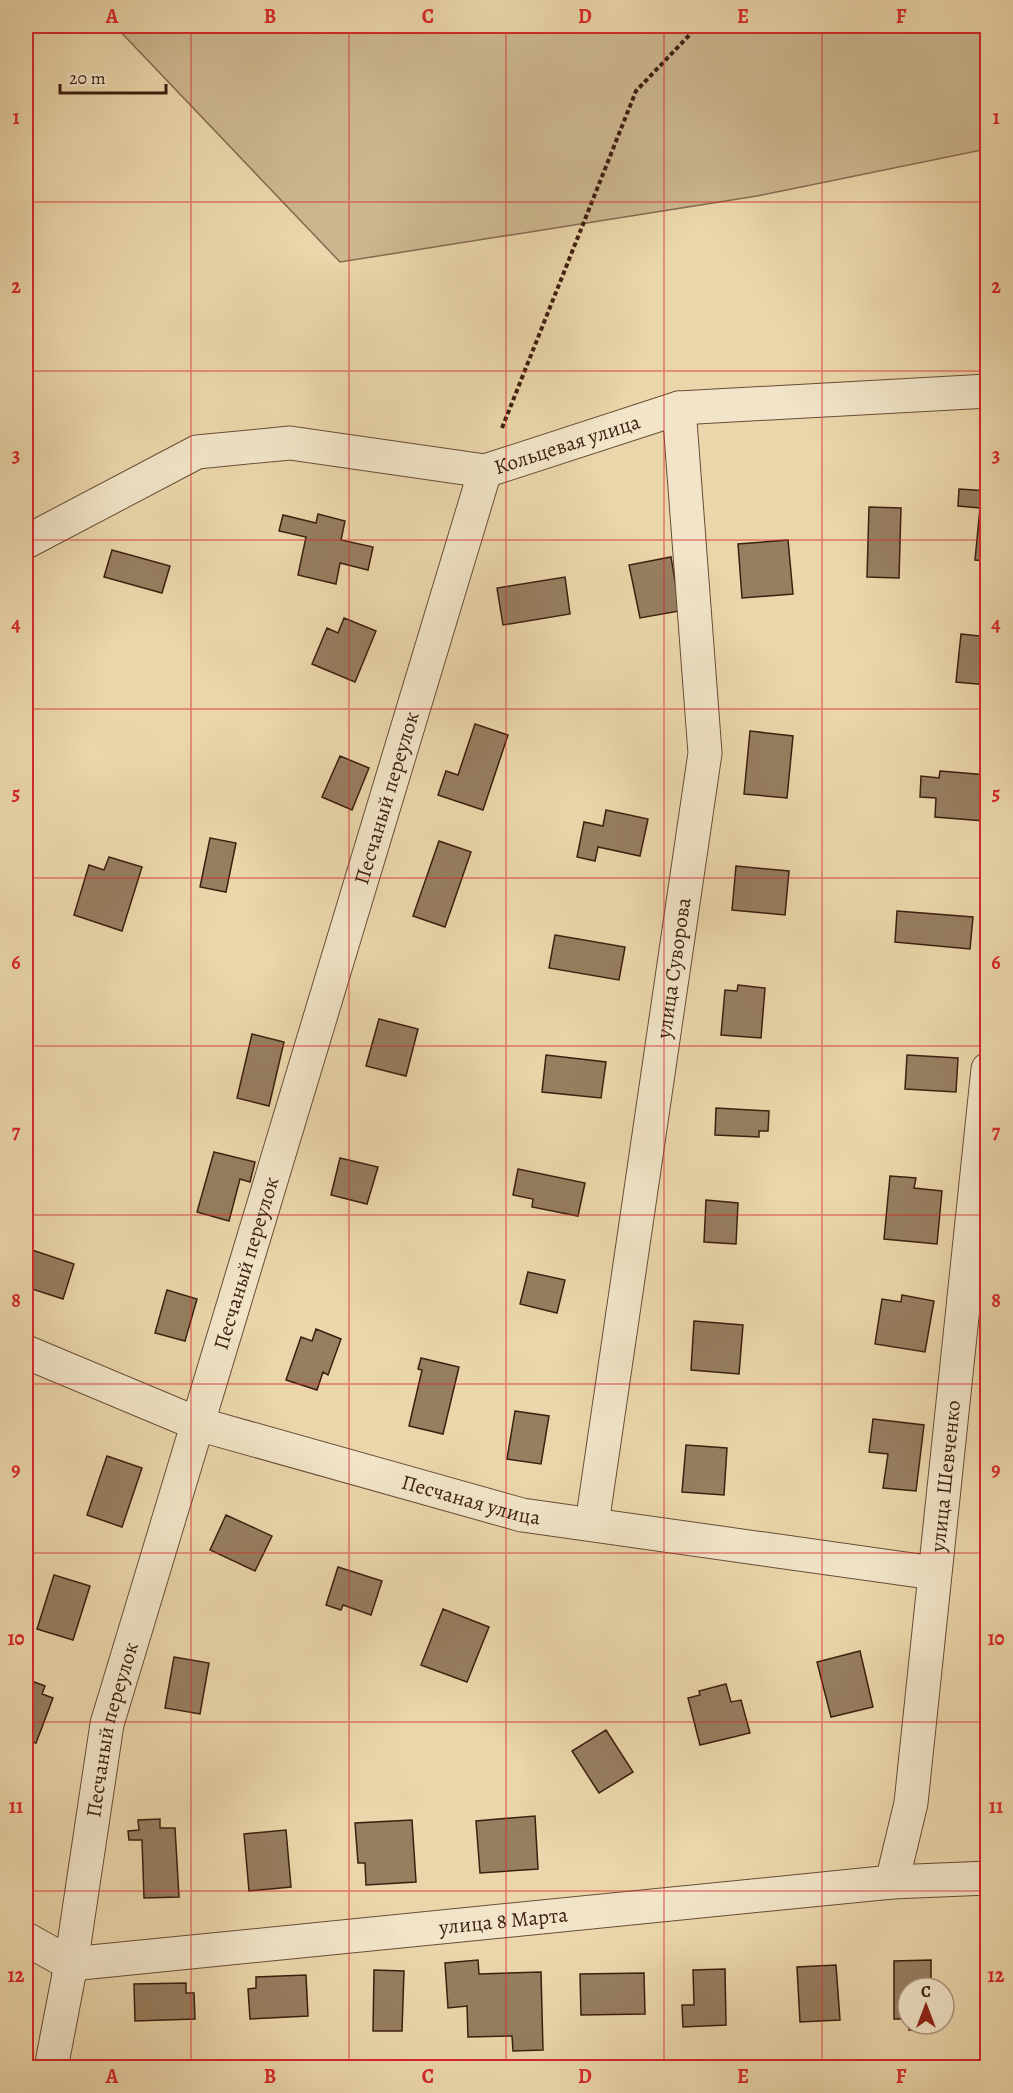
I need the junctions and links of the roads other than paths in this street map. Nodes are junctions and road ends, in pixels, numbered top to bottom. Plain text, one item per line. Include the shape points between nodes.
1 (987, 391) edge
2 (679, 408) junction
3 (485, 471) junction
4 (26, 542) edge
5 (987, 1068) edge
6 (26, 1352) edge
7 (198, 1424) junction
8 (592, 1524) junction
9 (934, 1572) junction
10 (987, 1878) edge
11 (892, 1882) junction
12 (26, 1939) edge
13 (71, 1964) junction
14 (51, 2067) edge

1 - 2 street, Кольцевая улица
2 - 3 street, Кольцевая улица
2 - 8 street, улица Суворова via 705,753
3 - 4 street, Кольцевая улица via 290,443 197,452
3 - 7 street, Песчаный переулок
5 - 9 street, улица Шевченко
6 - 7 street, Песчаная улица
7 - 8 street, Песчаная улица via 522,1515
7 - 13 street, Песчаный переулок via 107,1725
8 - 9 street, Песчаная улица
9 - 11 street, улица Шевченко via 911,1803
10 - 11 street, улица 8 Марта
11 - 13 street, улица 8 Марта
12 - 13 street
13 - 14 street, Песчаный переулок

